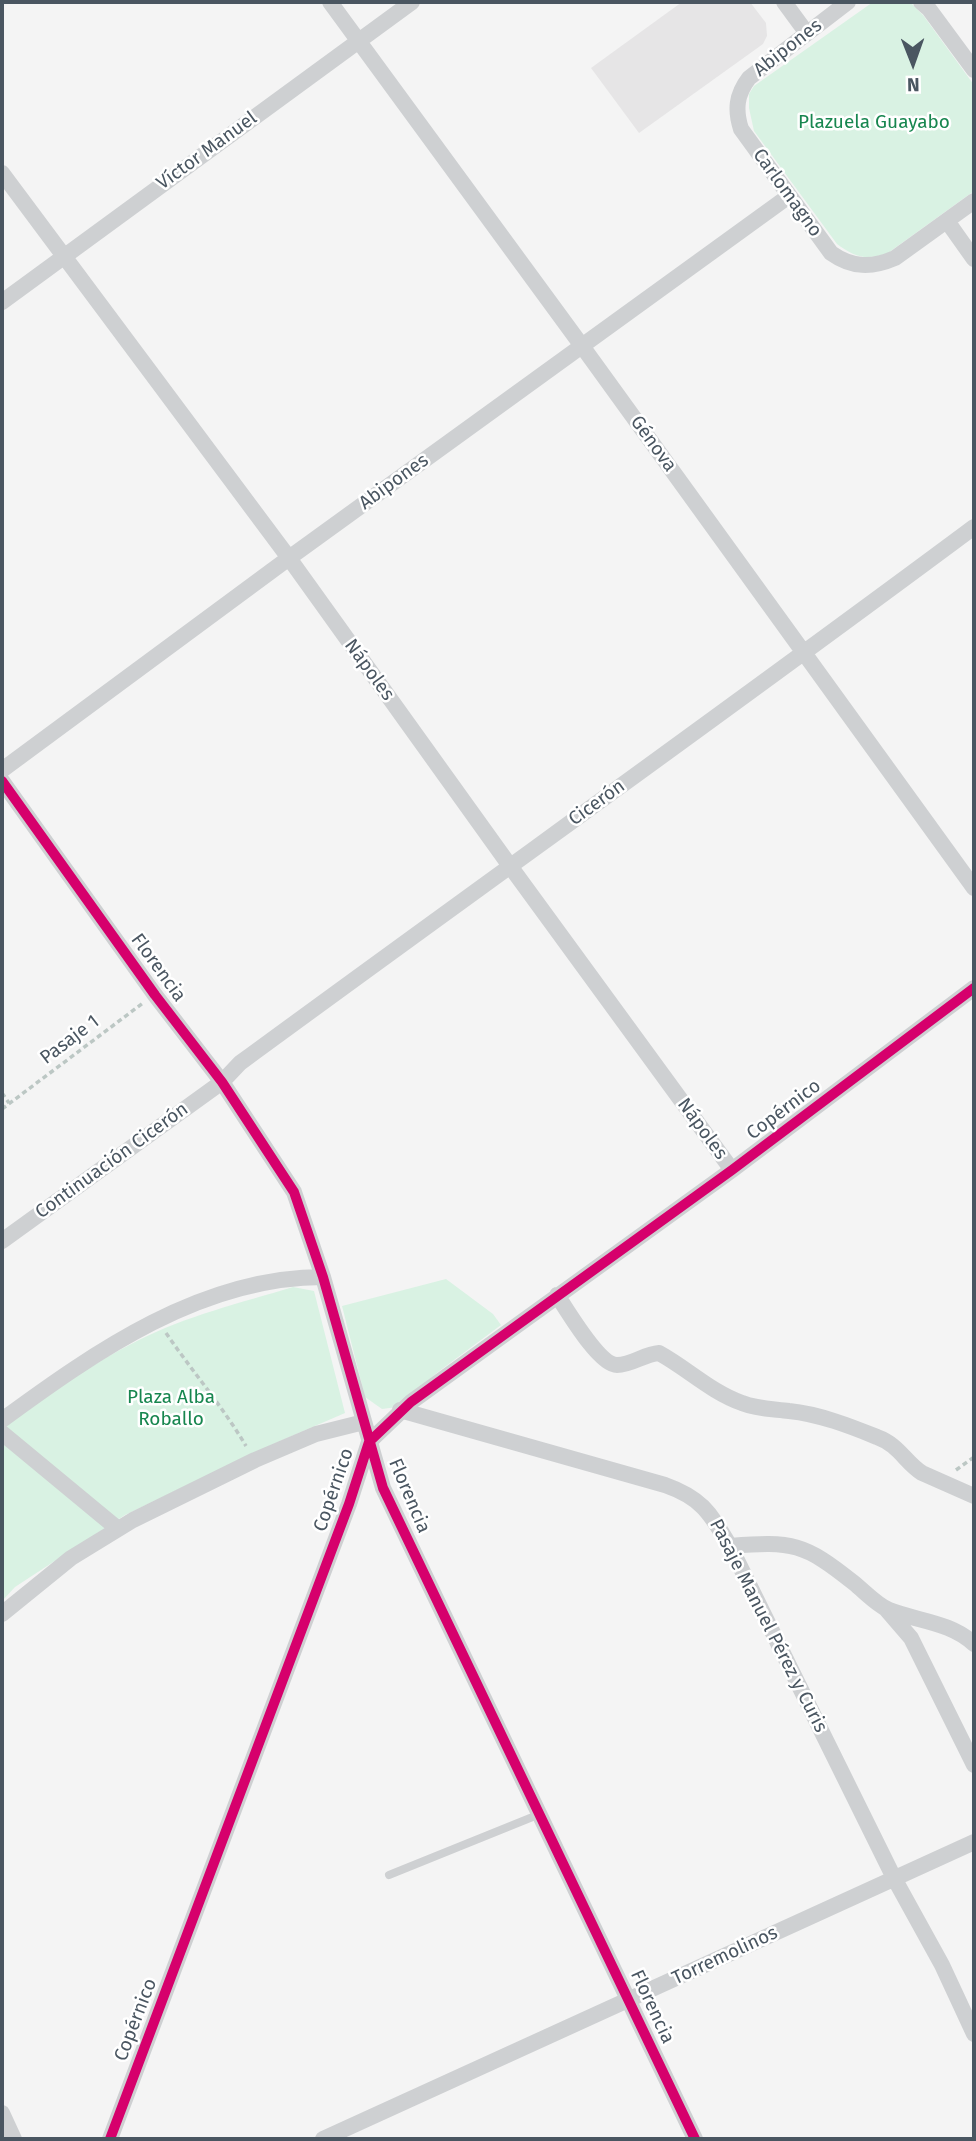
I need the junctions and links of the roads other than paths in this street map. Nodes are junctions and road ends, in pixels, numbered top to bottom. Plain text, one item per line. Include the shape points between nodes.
1 (330, 2) edge
2 (412, 2) edge
3 (784, 2) edge
4 (848, 2) edge
5 (921, 2) edge
6 (806, 32) junction
7 (359, 41) junction
8 (973, 63) edge
9 (737, 101) joint
10 (2, 173) edge
11 (789, 196) junction
12 (974, 201) edge
13 (947, 221) junction
14 (62, 256) junction
15 (974, 259) edge
16 (2, 302) edge
17 (582, 346) junction
18 (974, 527) edge
19 (289, 558) junction
20 (805, 653) junction
21 (2, 771) edge
22 (2, 781) edge
23 (510, 866) junction
24 (974, 888) edge
25 (974, 988) edge
26 (222, 1082) junction
27 (732, 1170) junction
28 (2, 1241) edge
29 (323, 1277) junction
30 (557, 1295) junction
31 (400, 1410) junction
32 (2, 1420) edge
33 (364, 1422) junction
34 (2, 1433) edge
35 (369, 1442) junction
36 (974, 1496) edge
37 (118, 1528) junction
38 (730, 1546) junction
39 (886, 1609) junction
40 (2, 1614) edge
41 (974, 1643) edge
42 (974, 1765) edge
43 (540, 1814) junction
44 (974, 1842) edge
45 (389, 1875) dead end
46 (894, 1878) junction
47 (629, 2000) junction
48 (974, 2034) edge
49 (2, 2113) edge
50 (14, 2139) edge
51 (110, 2139) edge
52 (323, 2139) edge
53 (695, 2139) edge

1 - 7 street, Génova
2 - 7 street, Víctor Manuel
3 - 6 street
4 - 6 street, Abipones
5 - 8 street
6 - 9 street, Abipones via 749,78
7 - 14 street, Víctor Manuel
7 - 17 street, Génova
9 - 11 street, Carlomagno via 741,129
10 - 14 street, Nápoles
11 - 13 street, Carlomagno via 831,253 851,265 885,263
11 - 17 street, Abipones
12 - 13 street
13 - 15 street
14 - 16 street, Víctor Manuel
14 - 19 street, Nápoles
17 - 19 street, Abipones
17 - 20 street, Génova
18 - 20 street, Cicerón
19 - 21 street, Abipones
19 - 23 street, Nápoles
20 - 23 street, Cicerón
20 - 24 street, Génova
22 - 26 street, Florencia
23 - 26 street, Cicerón via 240,1063
23 - 27 street, Nápoles
25 - 27 street, Copérnico
26 - 28 street, Continuación Cicerón
26 - 29 street, Florencia via 294,1192
27 - 30 street, Copérnico
29 - 32 street via 261,1282 198,1302 102,1350
29 - 33 street, Florencia
30 - 31 street, Copérnico
30 - 36 street via 593,1347 611,1364 659,1353 743,1404 813,1416 878,1437 900,1450 922,1473
31 - 35 street, Copérnico
31 - 38 street, Pasaje Manuel Pérez y Curis via 685,1492 710,1512
33 - 35 street, Florencia
33 - 37 street via 316,1434 255,1460
34 - 37 street
35 - 43 street, Florencia via 383,1488
35 - 51 street, Copérnico
37 - 40 street via 71,1558
38 - 39 street via 776,1542 807,1550
38 - 46 street, Pasaje Manuel Pérez y Curis
39 - 41 street via 935,1623
39 - 42 street via 911,1638
43 - 45 lane
43 - 47 street, Florencia
44 - 46 street, Torremolinos
46 - 47 street, Torremolinos
46 - 48 street, Pasaje Manuel Pérez y Curis
47 - 52 street, Torremolinos
47 - 53 street, Florencia
49 - 50 street

